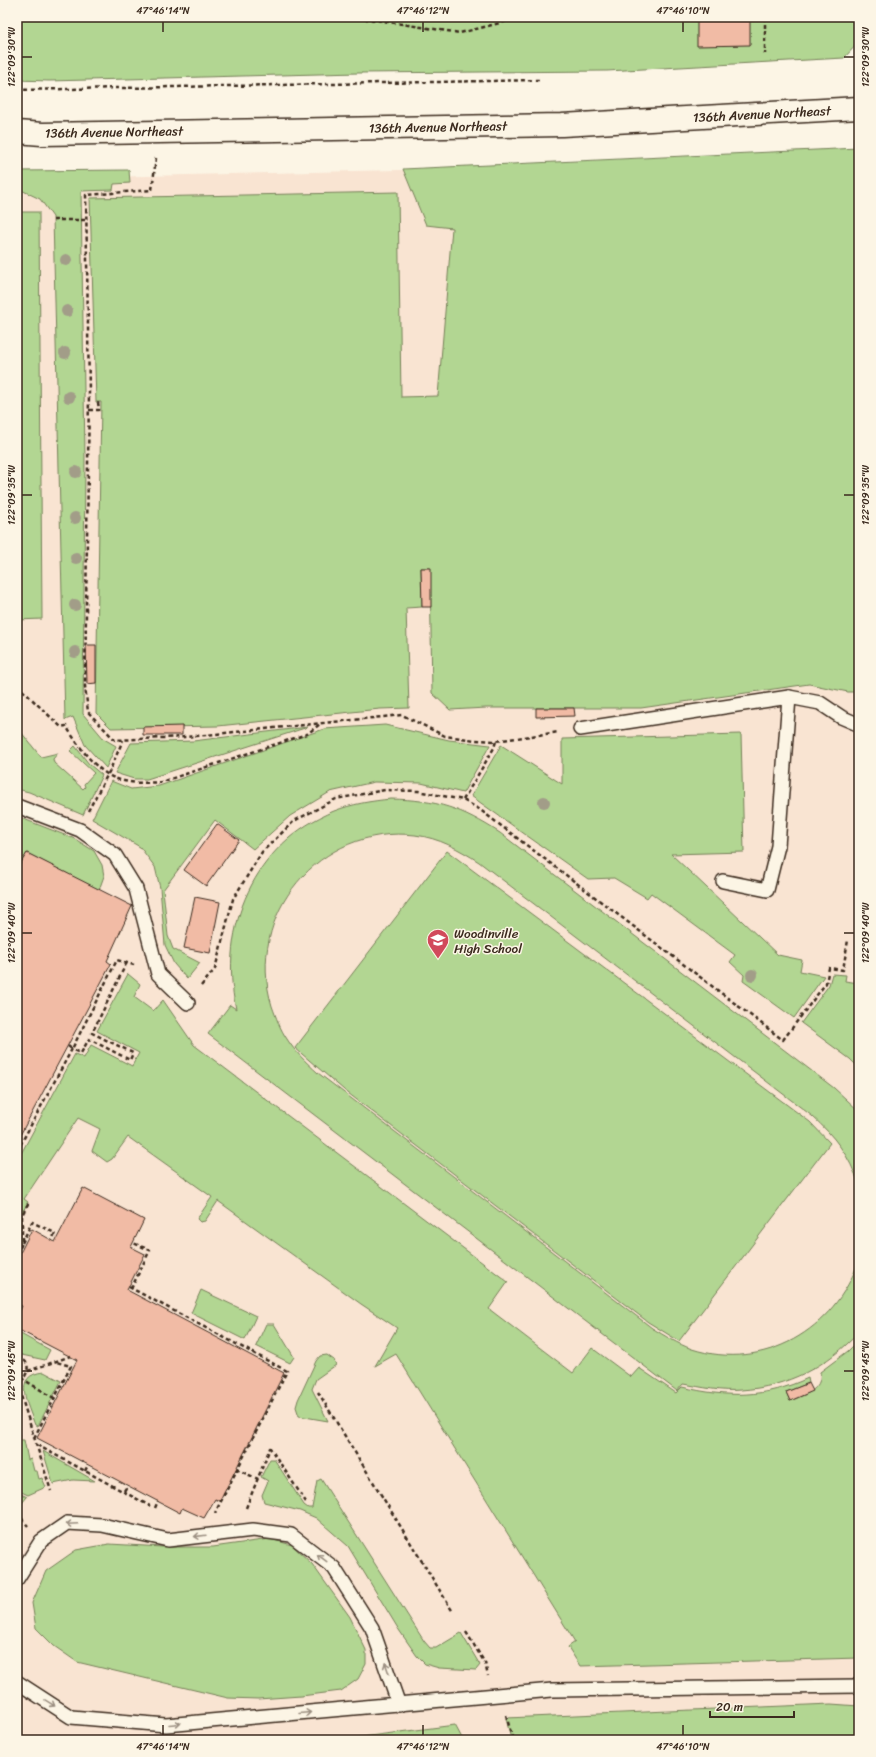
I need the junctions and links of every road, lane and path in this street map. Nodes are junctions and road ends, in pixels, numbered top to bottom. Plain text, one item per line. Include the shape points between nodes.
1 (342, 17) edge
2 (515, 17) edge
3 (765, 17) edge
4 (765, 54) dead end
5 (539, 80) dead end
6 (17, 90) edge
7 (859, 108) edge
8 (17, 132) edge
9 (157, 132) junction
10 (53, 220) dead end
11 (86, 220) junction
12 (98, 402) dead end
13 (89, 410) junction
14 (17, 685) edge
15 (789, 697) junction
16 (322, 722) junction
17 (855, 722) dead end
18 (580, 728) joint
19 (123, 740) junction
20 (496, 741) junction
21 (108, 774) junction
22 (463, 800) junction
23 (17, 806) edge
24 (89, 810) dead end
25 (723, 882) dead end
26 (848, 940) dead end
27 (188, 1003) joint
28 (68, 1046) dead end
29 (72, 1049) junction
30 (17, 1151) edge
31 (29, 1202) dead end
32 (52, 1240) dead end
33 (22, 1243) junction
34 (133, 1243) dead end
35 (17, 1254) edge
36 (71, 1356) dead end
37 (17, 1359) edge
38 (56, 1362) junction
39 (28, 1371) junction
40 (19, 1378) edge
41 (17, 1383) edge
42 (318, 1392) dead end
43 (54, 1398) junction
44 (34, 1438) junction
45 (36, 1445) junction
46 (88, 1465) dead end
47 (237, 1469) junction
48 (85, 1470) junction
49 (258, 1479) junction
50 (127, 1486) dead end
51 (52, 1491) dead end
52 (124, 1491) junction
53 (158, 1501) dead end
54 (306, 1502) dead end
55 (150, 1506) dead end
56 (155, 1508) dead end
57 (246, 1508) dead end
58 (213, 1517) dead end
59 (17, 1579) edge
60 (453, 1612) dead end
61 (466, 1632) dead end
62 (487, 1674) dead end
63 (17, 1682) edge
64 (859, 1686) edge
65 (400, 1705) junction
66 (506, 1718) dead end
67 (512, 1740) edge

1 - 2 path via 460,33 485,28
3 - 4 path
5 - 6 path
7 - 9 street, 136th Avenue Northeast via 562,125
8 - 9 street, 136th Avenue Northeast
9 - 11 path via 152,190 86,195
10 - 11 path
11 - 13 path
12 - 13 path via 99,410
13 - 19 path via 85,686 88,712 115,740
14 - 21 path via 61,727 66,726 84,754
15 - 17 lane via 820,703
15 - 18 lane
15 - 25 lane via 778,846 767,890
16 - 19 path via 186,737
16 - 20 path via 402,715 445,736
16 - 21 path via 307,734 161,782 138,783
18 - 20 path
19 - 21 path
20 - 22 path
21 - 24 path
22 - 26 path via 504,827 783,1040 826,983 829,968 843,970
22 - 27 path via 418,791 385,790 336,799 294,821 262,852 233,899 215,969
23 - 27 lane via 80,830 115,855 136,889 158,974
28 - 29 path
29 - 29 path via 81,1053 89,1038 130,1060 133,1053 92,1032 127,962 117,960
29 - 30 path
31 - 33 path via 22,1215
32 - 33 path via 55,1233 32,1222
33 - 35 path
34 - 47 path via 150,1250 130,1288 287,1372
36 - 38 path
37 - 39 path via 25,1361
38 - 39 path
38 - 43 path via 72,1366 58,1395
39 - 40 path via 25,1376
40 - 43 path
41 - 44 path
42 - 60 path
43 - 44 path
44 - 45 path
45 - 48 path
45 - 51 path
46 - 48 path
47 - 49 path
47 - 58 path
48 - 52 path
49 - 54 path via 270,1448
49 - 57 path
50 - 52 path
52 - 55 path
53 - 56 path
65 -> 59 lane via 372,1628 334,1568 291,1535 253,1530 168,1540 102,1525 67,1523 41,1542
61 - 62 path via 485,1664
63 -> 65 lane via 71,1717 166,1725
64 - 65 lane via 552,1690
66 - 67 path

